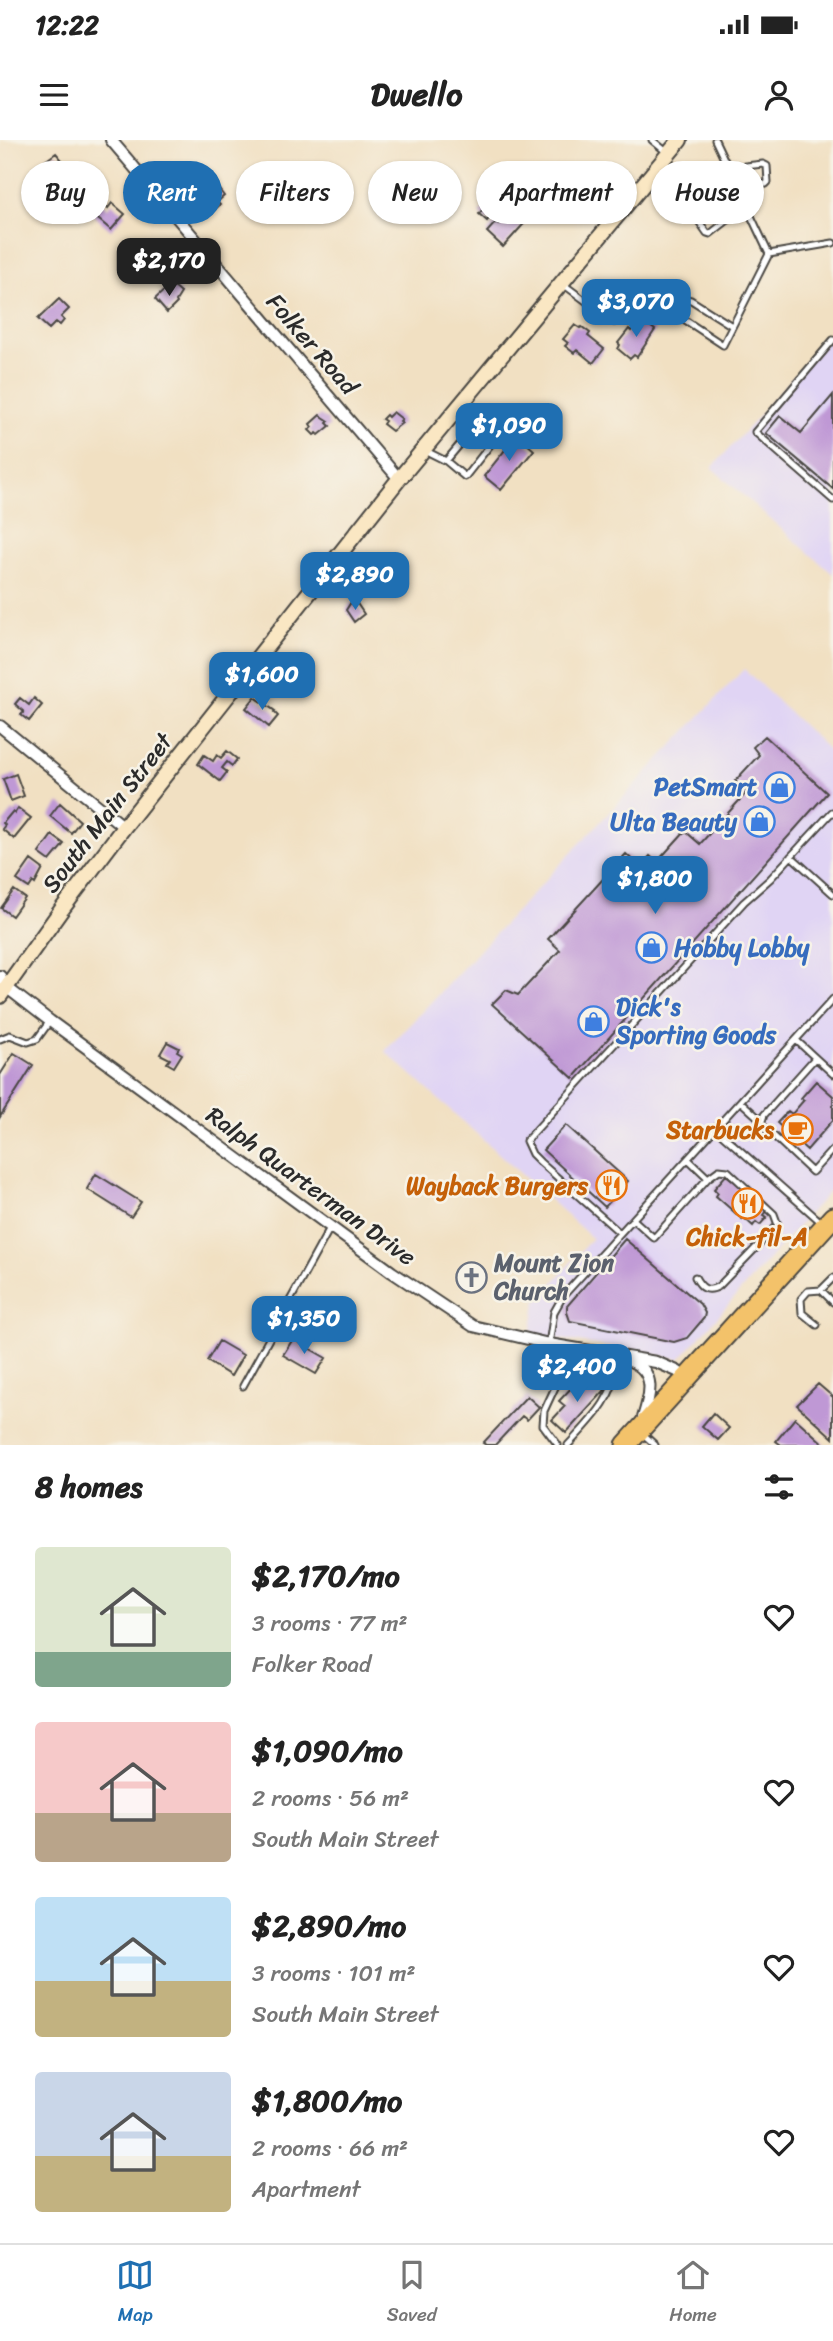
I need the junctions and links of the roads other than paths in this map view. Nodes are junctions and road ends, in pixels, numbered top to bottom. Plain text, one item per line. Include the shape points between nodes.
1 (111, 140) edge
2 (652, 140) edge
3 (680, 140) edge
4 (715, 140) edge
5 (669, 154) junction
6 (725, 161) edge
7 (764, 164) edge
8 (764, 184) edge
9 (701, 224) edge
10 (723, 224) edge
11 (755, 224) edge
12 (833, 243) edge
13 (769, 254) junction
14 (561, 283) junction
15 (614, 322) dead end
16 (733, 326) junction
17 (833, 340) edge
18 (458, 409) junction
19 (472, 430) junction
20 (424, 450) junction
21 (446, 461) junction
22 (399, 479) junction
23 (833, 500) edge
24 (0, 726) edge
25 (833, 813) edge
26 (124, 827) junction
27 (791, 856) junction
28 (833, 894) edge
29 (1, 987) edge
30 (833, 999) edge
31 (50, 1021) junction
32 (0, 1039) edge
33 (796, 1040) junction
34 (815, 1058) junction
35 (833, 1074) edge
36 (741, 1102) junction
37 (761, 1121) junction
38 (716, 1129) junction
39 (833, 1149) edge
40 (688, 1159) junction
41 (708, 1178) junction
42 (634, 1219) junction
43 (830, 1225) edge
44 (331, 1226) junction
45 (620, 1233) junction
46 (695, 1277) dead end
47 (833, 1278) edge
48 (821, 1290) junction
49 (833, 1302) edge
50 (817, 1325) dead end
51 (549, 1344) junction
52 (567, 1347) junction
53 (621, 1357) junction
54 (687, 1378) junction
55 (243, 1386) dead end
56 (633, 1438) edge
57 (558, 1445) edge
58 (568, 1445) edge
59 (655, 1445) edge

1 - 22 street, Folker Road
2 - 5 lane
3 - 5 street, South Main Street
4 - 6 lane
5 - 14 street, South Main Street
7 - 8 lane via 768,181
9 - 10 lane via 710,234
11 - 13 lane
12 - 13 lane
13 - 16 lane
14 - 15 lane
14 - 18 street, South Main Street
16 - 16 lane via 723,345 677,312 686,299 691,300
17 - 23 lane via 755,432
18 - 19 lane
18 - 20 street, South Main Street
19 - 21 lane
19 - 21 lane via 480,421 498,435 465,477
20 - 21 lane
20 - 22 street, South Main Street
22 - 26 street, South Main Street
24 - 26 street
25 - 27 lane
26 - 29 street, South Main Street
27 - 28 lane
27 - 45 lane via 526,1141 540,1162
29 - 31 street, Ralph Quarterman Drive
30 - 33 lane
31 - 32 lane via 37,1039 28,1042 10,1035
31 - 44 street, Ralph Quarterman Drive
33 - 34 lane
33 - 36 lane
34 - 35 lane
34 - 37 lane
36 - 37 lane
36 - 38 lane
37 - 39 lane via 763,1128 812,1172
38 - 40 lane
38 - 43 lane
40 - 41 lane
40 - 42 lane
41 - 42 lane via 654,1238
41 - 46 lane via 719,1170 728,1171 774,1213 778,1225 719,1286 705,1289
42 - 45 lane
43 - 54 highway
44 - 51 street, Ralph Quarterman Drive via 473,1326
44 - 55 lane
45 - 51 lane via 563,1296 554,1312
47 - 48 lane
48 - 49 lane
48 - 50 lane via 808,1291 801,1299 802,1313
51 - 52 street, Ralph Quarterman Drive
52 - 53 street, Ralph Quarterman Drive
52 - 57 lane via 565,1366 544,1411 543,1425
53 - 54 street, Ralph Quarterman Drive via 656,1362
53 - 56 street, Ralph Quarterman Drive via 638,1363 649,1377 650,1393
53 - 58 lane via 606,1403
54 - 56 highway
56 - 59 lane

